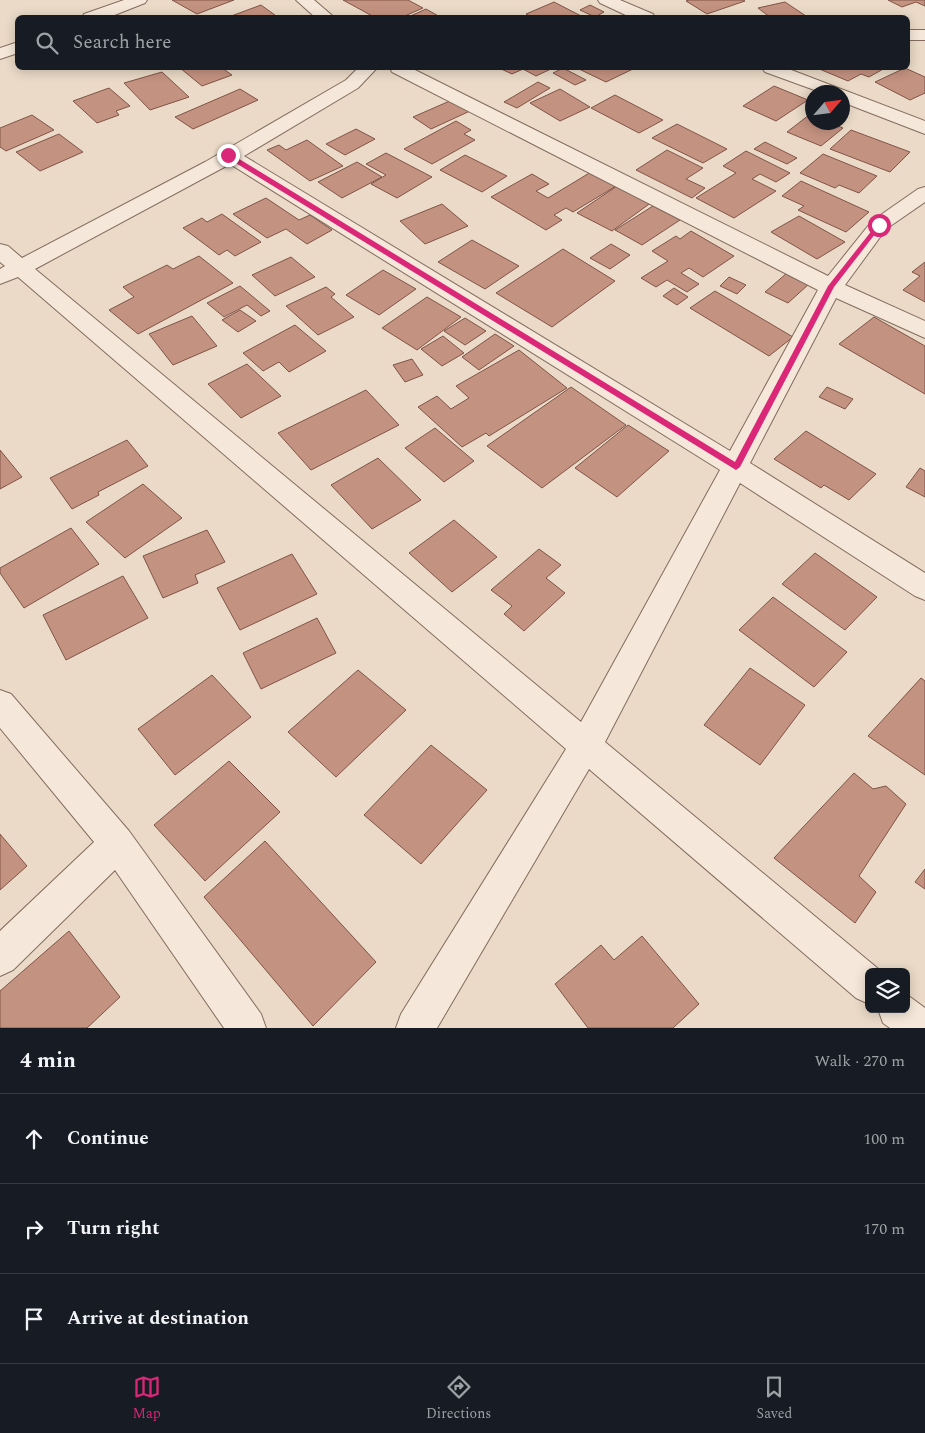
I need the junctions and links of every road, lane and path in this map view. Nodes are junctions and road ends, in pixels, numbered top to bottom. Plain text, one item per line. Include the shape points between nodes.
1 (139, 0) edge
2 (304, 0) edge
3 (606, 0) edge
4 (98, 15) edge
5 (323, 15) edge
6 (640, 15) edge
7 (910, 35) edge
8 (925, 35) edge
9 (15, 48) edge
10 (0, 54) edge
11 (366, 70) edge
12 (402, 70) edge
13 (776, 70) edge
14 (816, 85) edge
15 (850, 99) edge
16 (925, 128) edge
17 (228, 155) junction
18 (925, 193) edge
19 (7, 265) edge
20 (831, 286) junction
21 (925, 330) edge
22 (736, 467) junction
23 (925, 588) edge
24 (0, 704) edge
25 (586, 746) junction
26 (117, 843) junction
27 (0, 957) edge
28 (865, 982) edge
29 (902, 1013) edge
30 (247, 1028) edge
31 (415, 1028) edge
32 (919, 1028) edge

1 - 4 street
2 - 5 street
3 - 6 street
7 - 8 street
9 - 10 street
11 - 17 street via 352,84
12 - 20 street
13 - 14 street
15 - 16 street
17 - 19 street
17 - 22 street
18 - 20 street via 879,225
19 - 25 street
20 - 21 street
20 - 22 street
22 - 23 street
22 - 25 street
24 - 26 street
25 - 28 street
25 - 31 street
26 - 27 street
26 - 30 street
29 - 32 street

